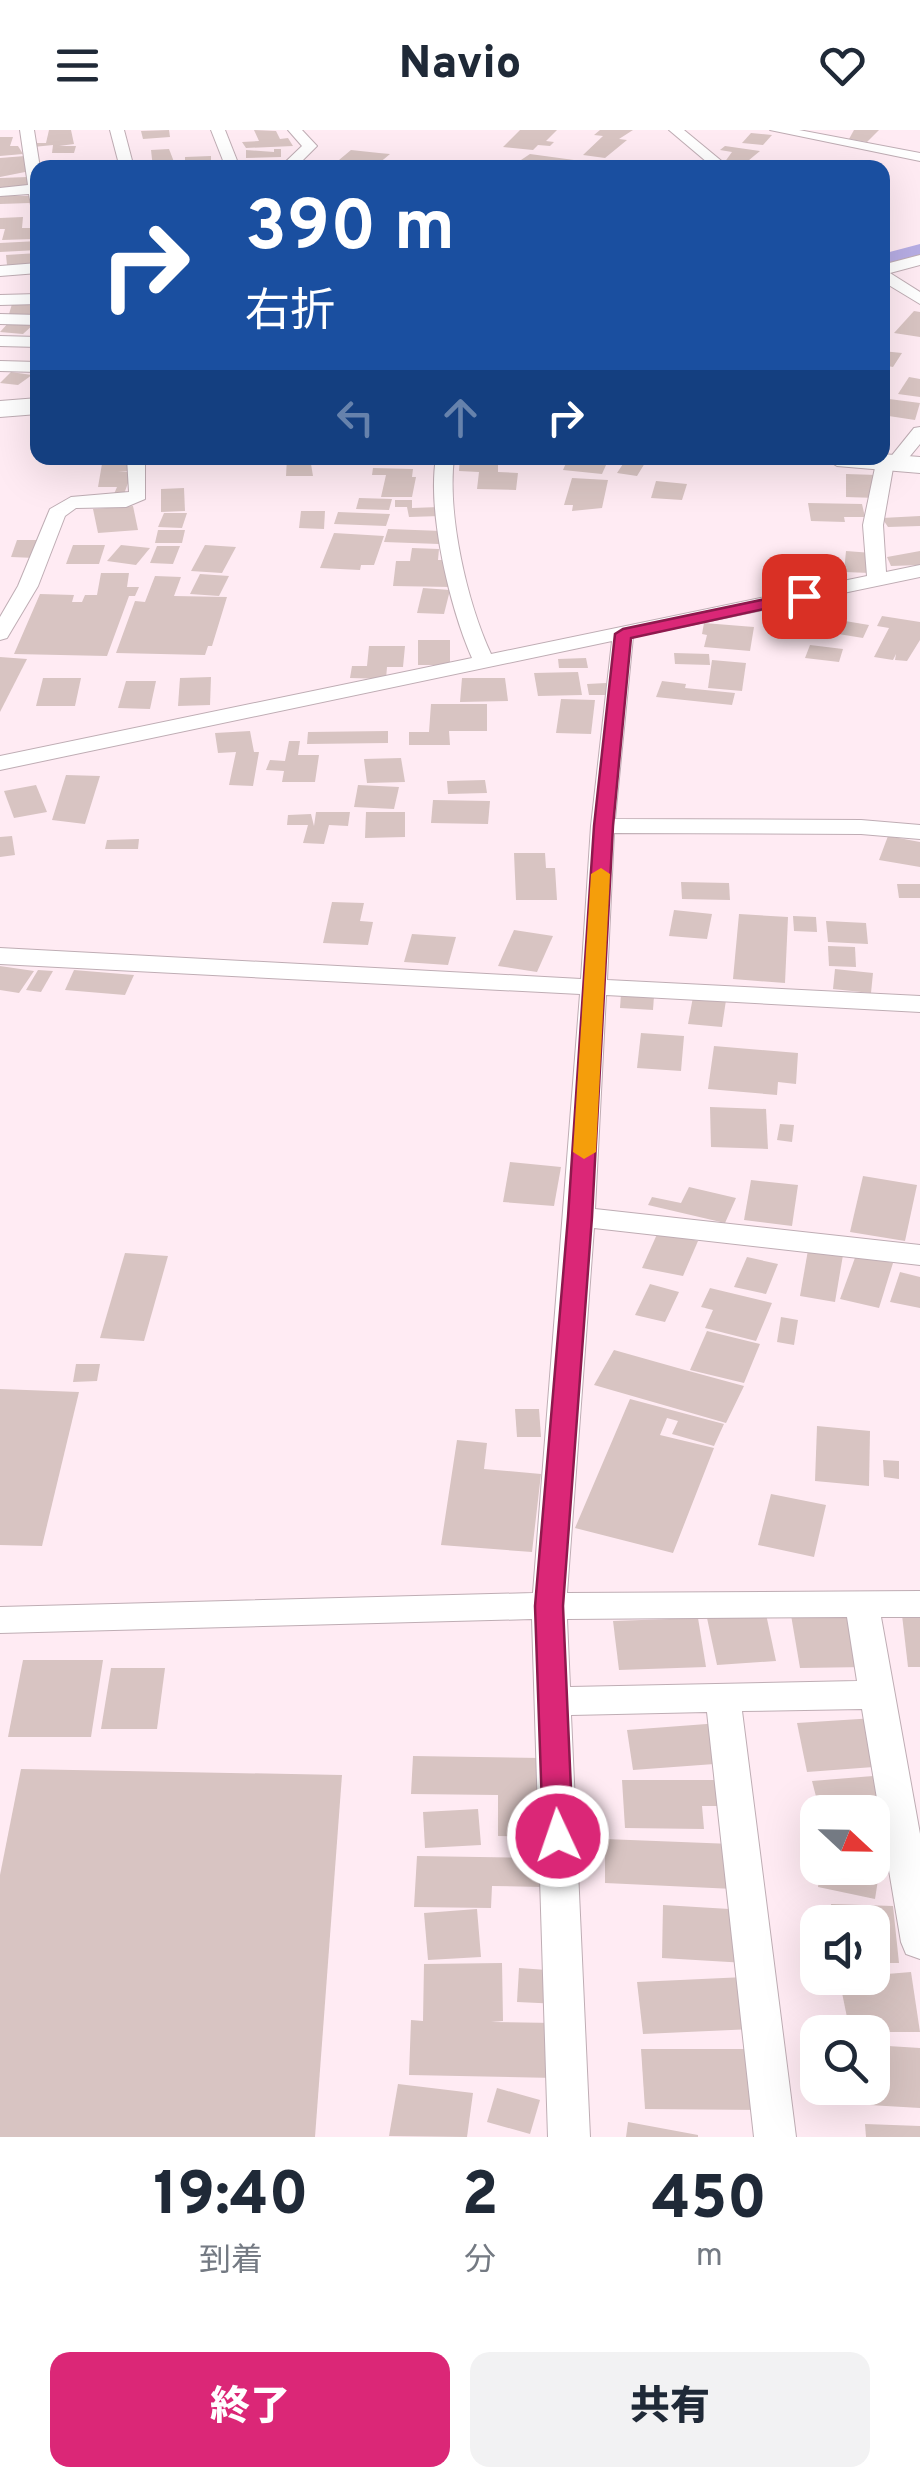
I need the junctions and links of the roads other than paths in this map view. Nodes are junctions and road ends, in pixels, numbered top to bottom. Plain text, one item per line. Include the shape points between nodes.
1 (27, 130) edge
2 (117, 130) edge
3 (218, 130) edge
4 (295, 130) edge
5 (676, 130) edge
6 (777, 130) edge
7 (800, 132) edge
8 (920, 157) edge
9 (31, 160) edge
10 (125, 160) edge
11 (230, 160) edge
12 (295, 160) edge
13 (712, 160) edge
14 (0, 192) edge
15 (30, 194) edge
16 (920, 246) edge
17 (890, 253) edge
18 (920, 260) edge
19 (30, 269) edge
20 (890, 269) edge
21 (0, 271) edge
22 (30, 278) edge
23 (890, 278) edge
24 (0, 280) edge
25 (920, 299) edge
26 (0, 300) edge
27 (30, 300) edge
28 (0, 319) edge
29 (30, 320) edge
30 (0, 341) edge
31 (30, 342) edge
32 (0, 366) edge
33 (30, 367) edge
34 (0, 398) edge
35 (30, 401) edge
36 (30, 403) edge
37 (0, 408) edge
38 (920, 432) edge
39 (900, 464) edge
40 (136, 465) edge
41 (444, 465) edge
42 (920, 571) edge
43 (876, 580) junction
44 (0, 634) edge
45 (623, 634) junction
46 (485, 664) junction
47 (0, 763) edge
48 (603, 826) junction
49 (920, 832) edge
50 (0, 956) edge
51 (594, 986) junction
52 (920, 1004) edge
53 (580, 1217) junction
54 (920, 1255) edge
55 (920, 1604) edge
56 (549, 1606) junction
57 (862, 1606) junction
58 (0, 1620) edge
59 (876, 1695) junction
60 (552, 1700) junction
61 (723, 1700) junction
62 (920, 1942) edge
63 (569, 2137) edge
64 (775, 2137) edge

1 - 9 street
2 - 10 street
3 - 11 street
4 - 12 street via 310,146
5 - 13 street
6 - 7 street
7 - 8 street
14 - 15 street
16 - 17 street
18 - 20 street
19 - 21 street
22 - 24 street
23 - 25 street
26 - 27 street
28 - 29 street
30 - 31 street
32 - 33 street
34 - 35 main road
36 - 37 main road
38 - 39 street
39 - 43 street via 873,524
40 - 44 street via 138,495 71,503 56,513 28,586
41 - 46 street via 441,491 468,626
42 - 43 street
43 - 45 street
45 - 46 street
45 - 48 street
46 - 47 street
48 - 49 street
48 - 51 street
50 - 51 street
51 - 52 street
51 - 53 street
53 - 54 street
53 - 56 street
55 - 57 street
56 - 57 street
56 - 58 street
56 - 60 street
57 - 59 street
59 - 61 street
59 - 62 street
60 - 61 street
60 - 63 street
61 - 64 street

